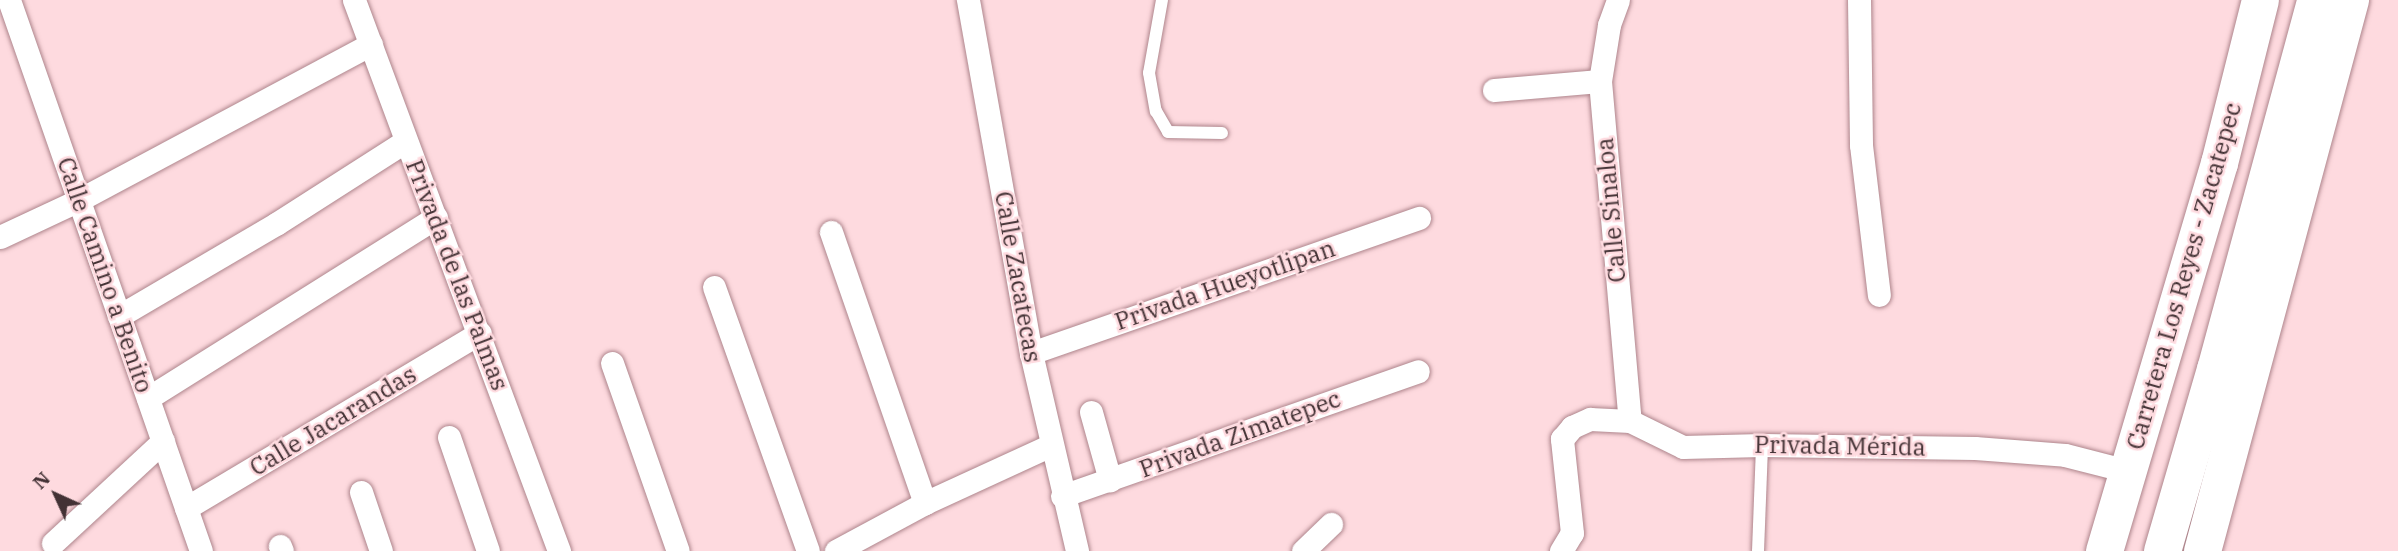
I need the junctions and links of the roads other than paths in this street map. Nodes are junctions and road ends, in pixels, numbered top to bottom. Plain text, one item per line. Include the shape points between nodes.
1 (9, 0) edge
2 (354, 0) edge
3 (968, 0) edge
4 (1162, 0) edge
5 (1618, 0) edge
6 (1860, 0) edge
7 (2315, 0) edge
8 (2350, 0) edge
9 (2251, 10) edge
10 (371, 44) junction
11 (1600, 81) junction
12 (1494, 90) dead end
13 (1222, 133) dead end
14 (406, 141) junction
15 (79, 200) junction
16 (436, 217) junction
17 (1419, 218) dead end
18 (831, 232) dead end
19 (0, 237) edge
20 (714, 287) dead end
21 (1879, 295) dead end
22 (119, 316) junction
23 (480, 333) junction
24 (1031, 353) junction
25 (612, 363) dead end
26 (1418, 371) dead end
27 (148, 398) junction
28 (1091, 412) dead end
29 (1630, 421) junction
30 (449, 437) dead end
31 (163, 441) junction
32 (1051, 445) junction
33 (1762, 445) junction
34 (2128, 471) junction
35 (1110, 480) junction
36 (360, 492) dead end
37 (1062, 496) junction
38 (925, 503) junction
39 (186, 508) junction
40 (1331, 524) dead end
41 (53, 543) dead end
42 (201, 551) edge
43 (382, 551) edge
44 (488, 551) edge
45 (559, 551) edge
46 (678, 551) edge
47 (808, 551) edge
48 (836, 551) edge
49 (1077, 551) edge
50 (1303, 551) edge
51 (1561, 551) edge
52 (1758, 551) edge
53 (2104, 551) edge
54 (2162, 551) edge
55 (2202, 551) edge

1 - 15 street, Calle Camino a Benito
2 - 10 street, Privada de las Palmas
3 - 24 street, Calle Zacatecas
4 - 13 lane via 1149,73 1156,111 1168,131
5 - 11 street, Calle Sinaloa
6 - 21 street via 1861,145
7 - 54 main road
8 - 55 main road
9 - 34 main road, Carretera Los Reyes - Zacatepec via 2219,163
10 - 14 street, Privada de las Palmas
10 - 15 street
11 - 12 street
11 - 29 street, Calle Sinaloa
14 - 16 street, Privada de las Palmas
14 - 22 street
15 - 19 street
15 - 22 street, Calle Camino a Benito
16 - 23 street, Privada de las Palmas
16 - 27 street
17 - 24 street, Privada Hueyotlipan
18 - 38 street
20 - 47 street
22 - 27 street, Calle Camino a Benito
23 - 39 street, Calle Jacarandas
23 - 45 street, Privada de las Palmas
24 - 32 street, Calle Zacatecas
25 - 46 street
26 - 35 street, Privada Zimatepec
27 - 31 street, Calle Camino a Benito
28 - 35 street
29 - 33 street, Privada Mérida via 1683,447
29 - 51 street, Privada Mérida via 1590,419 1572,427 1562,439 1572,533
30 - 44 street
31 - 39 street, Calle Camino a Benito
31 - 41 street
32 - 37 street, Calle Zacatecas
32 - 38 street
33 - 34 street, Privada Mérida via 1975,448 2065,455
33 - 52 lane
34 - 53 main road, Carretera Los Reyes - Zacatepec
35 - 37 street, Privada Zimatepec
36 - 43 street
37 - 49 street, Calle Zacatecas
38 - 48 street
39 - 42 street, Calle Camino a Benito
40 - 50 street

